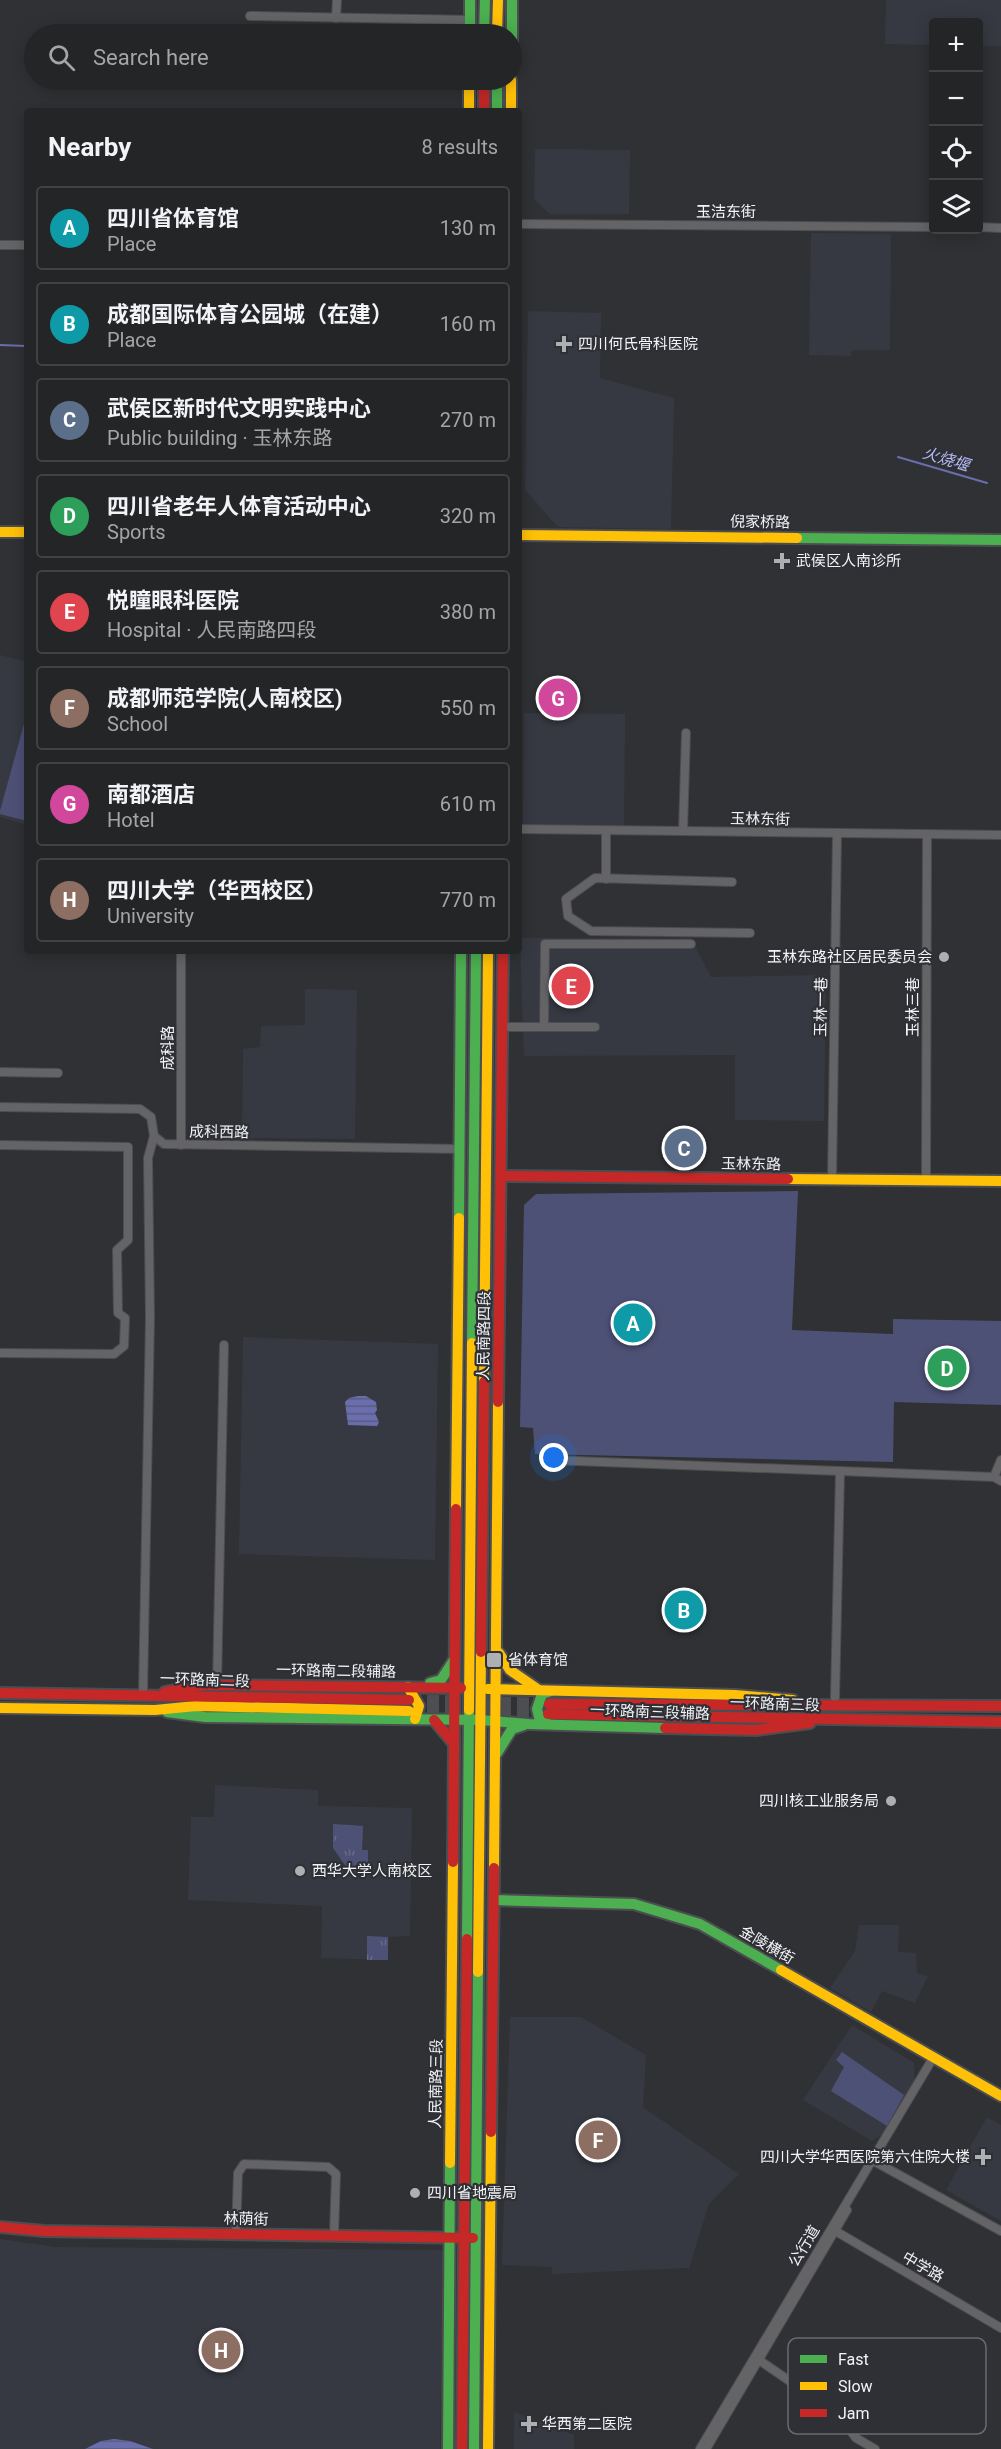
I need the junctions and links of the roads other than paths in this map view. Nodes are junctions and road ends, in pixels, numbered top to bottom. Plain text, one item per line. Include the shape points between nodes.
1 (337, 0) edge
2 (470, 0) edge
3 (484, 0) edge
4 (498, 0) edge
5 (512, 0) edge
6 (250, 16) dead end
7 (336, 18) junction
8 (470, 20) junction
9 (470, 24) edge
10 (484, 24) edge
11 (497, 24) edge
12 (512, 24) edge
13 (469, 90) edge
14 (484, 90) edge
15 (497, 90) edge
16 (511, 90) edge
17 (469, 108) edge
18 (484, 108) edge
19 (497, 108) edge
20 (511, 108) edge
21 (522, 224) edge
22 (929, 227) edge
23 (983, 227) edge
24 (1001, 228) edge
25 (0, 245) edge
26 (24, 245) edge
27 (0, 532) edge
28 (24, 532) edge
29 (522, 535) edge
30 (1001, 540) edge
31 (686, 733) dead end
32 (522, 829) edge
33 (606, 830) junction
34 (683, 831) junction
35 (837, 834) junction
36 (927, 835) junction
37 (1001, 835) edge
38 (606, 879) junction
39 (732, 882) dead end
40 (750, 933) dead end
41 (691, 944) dead end
42 (181, 954) edge
43 (462, 954) edge
44 (476, 954) edge
45 (488, 954) edge
46 (503, 954) edge
47 (502, 1027) junction
48 (544, 1027) junction
49 (596, 1027) dead end
50 (0, 1072) edge
51 (58, 1073) dead end
52 (0, 1107) edge
53 (154, 1136) junction
54 (0, 1145) edge
55 (181, 1145) junction
56 (460, 1149) junction
57 (501, 1176) junction
58 (832, 1180) junction
59 (926, 1180) junction
60 (1001, 1181) edge
61 (224, 1345) dead end
62 (0, 1353) edge
63 (550, 1460) dead end
64 (1001, 1460) edge
65 (840, 1473) junction
66 (998, 1479) edge
67 (496, 1647) junction
68 (455, 1657) junction
69 (217, 1685) junction
70 (412, 1687) junction
71 (455, 1687) junction
72 (469, 1688) junction
73 (481, 1689) junction
74 (495, 1689) junction
75 (539, 1691) junction
76 (552, 1691) junction
77 (0, 1693) edge
78 (143, 1694) junction
79 (156, 1694) junction
80 (837, 1701) junction
81 (1001, 1706) edge
82 (0, 1708) edge
83 (411, 1710) junction
84 (548, 1714) junction
85 (434, 1720) junction
86 (454, 1720) junction
87 (469, 1720) junction
88 (481, 1720) junction
89 (496, 1720) junction
90 (1001, 1722) edge
91 (529, 1724) junction
92 (454, 1744) junction
93 (495, 1756) junction
94 (494, 1900) junction
95 (935, 2059) junction
96 (1001, 2096) edge
97 (874, 2161) junction
98 (0, 2227) edge
99 (833, 2229) junction
100 (1001, 2230) edge
101 (236, 2234) junction
102 (334, 2235) junction
103 (450, 2237) junction
104 (464, 2238) junction
105 (476, 2238) junction
106 (491, 2238) junction
107 (1001, 2328) edge
108 (756, 2357) junction
109 (788, 2379) edge
110 (853, 2434) edge
111 (448, 2449) edge
112 (462, 2449) edge
113 (474, 2449) edge
114 (488, 2449) edge
115 (700, 2449) edge
116 (706, 2449) edge
117 (875, 2449) edge

1 - 7 street
2 - 8 main road
3 - 10 main road
4 - 11 main road
5 - 12 main road
6 - 7 street
7 - 8 street
8 - 9 main road
13 - 17 main road
14 - 18 main road
15 - 19 main road
16 - 20 main road
21 - 22 street, 玉洁东街
23 - 24 street
25 - 26 street
27 - 28 main road
29 - 30 main road, 倪家桥路
31 - 34 street
32 - 33 street, 玉林东街
33 - 34 street, 玉林东街
33 - 38 street
34 - 35 street, 玉林东街
35 - 36 street, 玉林东街
35 - 58 street, 玉林一巷
36 - 37 street, 玉林东街
36 - 59 street, 玉林三巷
38 - 39 street
38 - 40 street via 595,878 566,899 568,916 591,931
41 - 48 street via 545,944
42 - 55 street, 成科路
43 - 56 main road, 人民南路四段
44 - 72 main road, 人民南路四段
45 - 73 main road, 人民南路四段
46 - 47 main road, 人民南路四段
47 - 48 street
47 - 57 main road, 人民南路四段
48 - 49 street
50 - 51 street
52 - 53 street via 140,1110 151,1117
53 - 55 street, 成科西路 via 164,1144
53 - 78 street via 148,1158 150,1318
54 - 62 street via 128,1147 128,1240 117,1250 118,1313 125,1318 124,1347 114,1354
55 - 56 street, 成科西路
56 - 68 main road, 人民南路四段
57 - 58 main road, 玉林东路
57 - 67 main road, 人民南路四段
58 - 59 main road, 玉林东路
59 - 60 main road, 玉林东路
61 - 69 street
63 - 65 street
64 - 66 street
65 - 66 street
65 - 80 street
67 - 74 main road, 人民南路四段
67 - 75 main road via 502,1663
68 - 70 main road via 441,1680
68 - 71 main road, 人民南路四段
69 - 70 main road, 一环路南二段辅路
69 - 79 main road, 一环路南二段辅路
70 - 71 main road, 一环路南二段辅路
70 - 83 main road via 419,1702 419,1714
71 - 72 main road, 一环路南二段辅路
71 - 86 main road, 人民南路四段
72 - 73 main road, 一环路南二段辅路
72 - 87 main road, 人民南路四段
73 - 74 main road, 一环路南三段辅路
73 - 88 main road, 人民南路四段
74 - 75 main road, 一环路南三段辅路
74 - 89 main road, 人民南路四段
75 - 76 main road, 一环路南三段辅路
76 - 80 main road, 一环路南三段辅路
76 - 84 main road via 542,1694 537,1709 540,1721
77 - 78 main road, 一环路南二段
78 - 79 main road, 一环路南二段
79 - 83 main road, 一环路南二段
80 - 81 main road, 一环路南三段
80 - 84 main road, 一环路南三段
82 - 83 main road, 一环路南二段
83 - 85 main road
84 - 90 main road, 一环路南三段
84 - 91 main road
85 - 86 main road
85 - 92 main road
86 - 87 main road
86 - 92 main road, 人民南路三段
87 - 88 main road
87 - 104 main road, 人民南路三段
88 - 89 main road
88 - 105 main road
89 - 91 main road
89 - 93 main road
91 - 93 main road via 512,1729
92 - 103 main road, 人民南路三段
93 - 94 main road
94 - 95 main road, 金陵横街 via 634,1904 686,1918
94 - 106 main road
95 - 96 main road, 金陵横街
95 - 97 street, 公行道
97 - 99 street, 公行道
97 - 100 street
98 - 101 main road, 林荫街
99 - 107 street, 中学路
99 - 108 street, 公行道
101 - 102 main road, 林荫街
101 - 102 street via 238,2173 244,2164 333,2170
102 - 103 main road, 林荫街
103 - 104 main road, 林荫街
103 - 111 main road, 人民南路三段
104 - 105 main road, 林荫街
104 - 112 main road, 人民南路三段
105 - 106 main road, 林荫街
105 - 113 main road
106 - 114 main road
108 - 109 street
108 - 115 street, 公行道
108 - 116 street, 公行道
110 - 117 street

